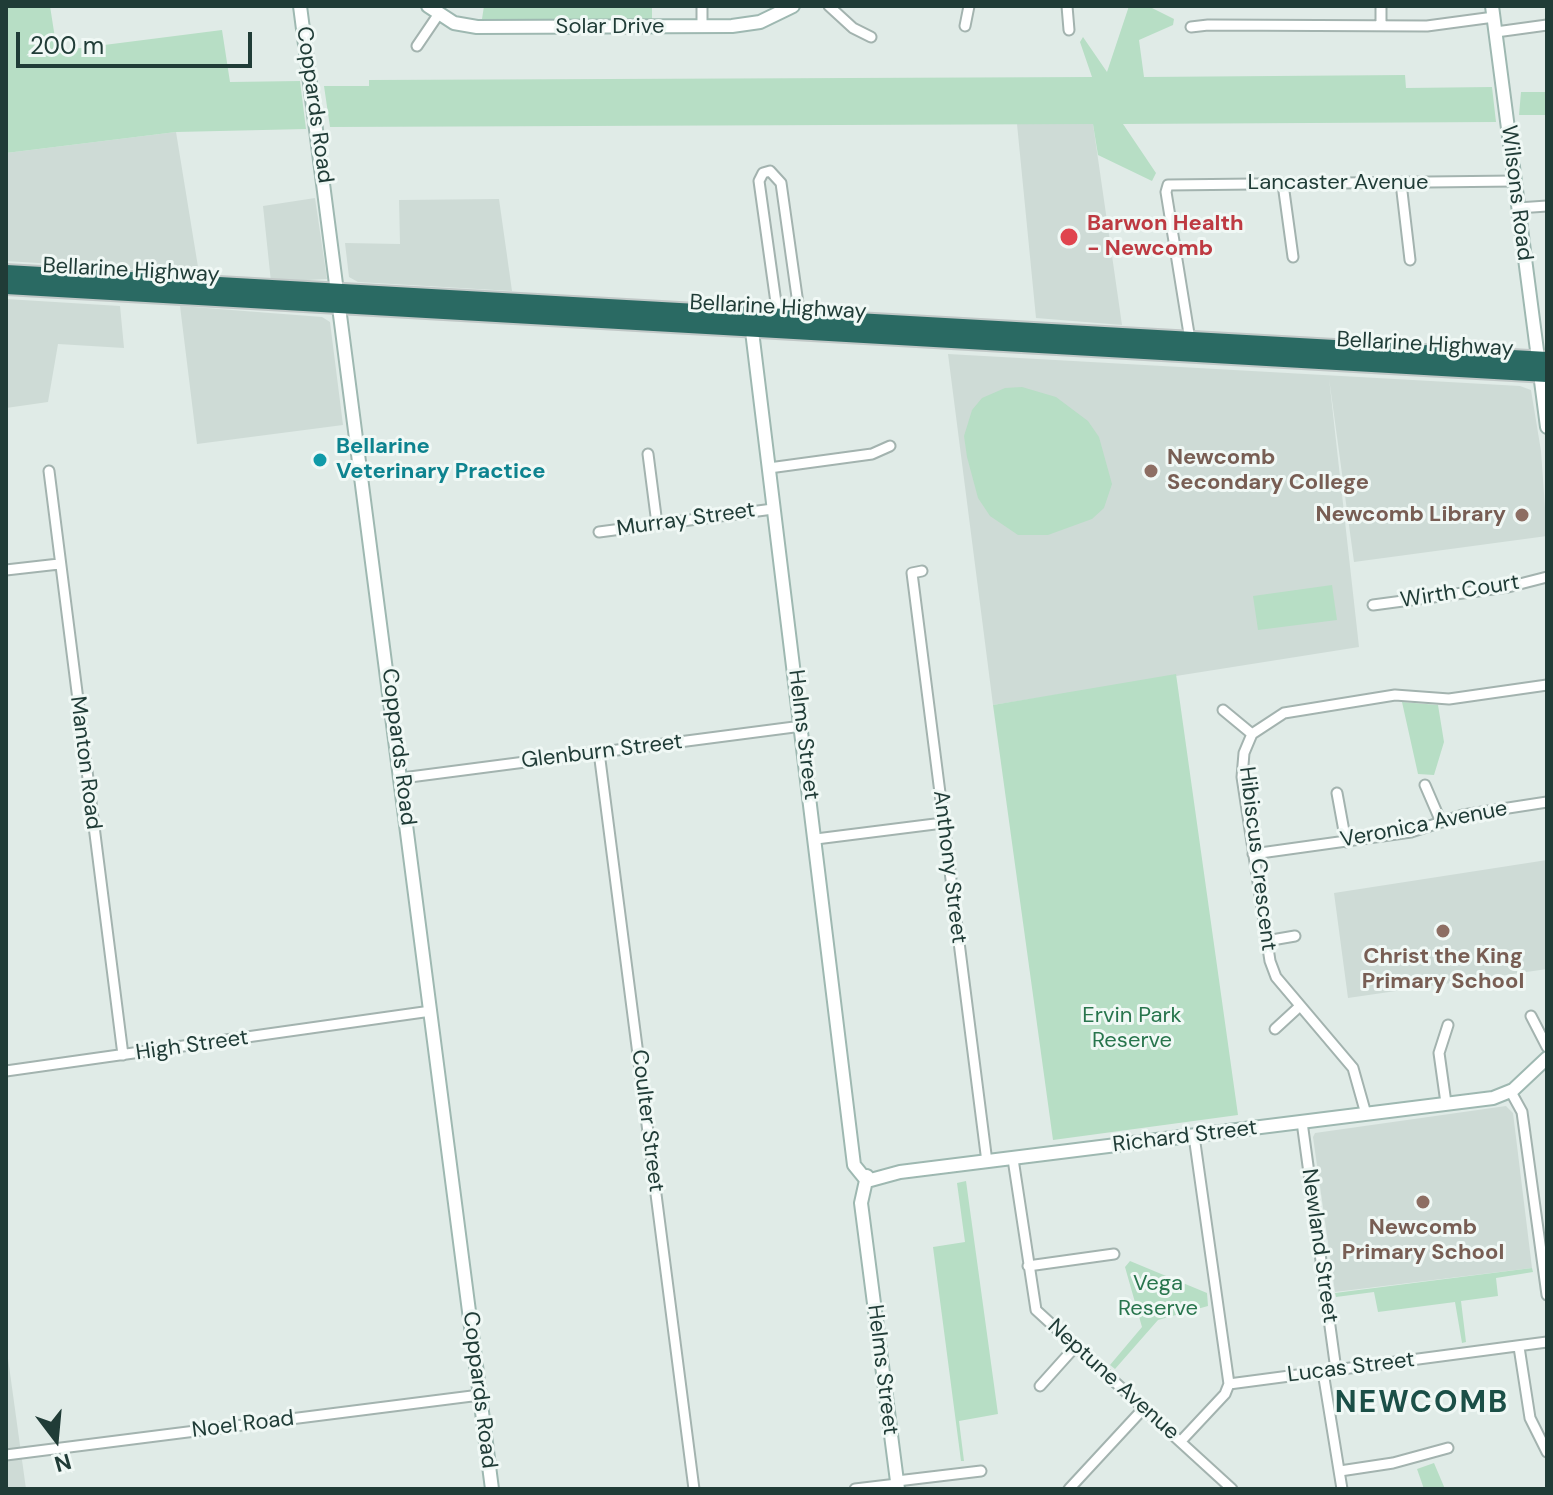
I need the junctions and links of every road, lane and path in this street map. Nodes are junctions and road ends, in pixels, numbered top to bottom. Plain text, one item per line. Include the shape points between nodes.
1 (300, 6) edge
2 (702, 6) edge
3 (793, 6) edge
4 (829, 6) edge
5 (969, 6) edge
6 (1067, 6) edge
7 (1381, 6) edge
8 (433, 10) edge
9 (1493, 12) edge
10 (1547, 25) edge
11 (702, 26) junction
12 (965, 26) dead end
13 (1381, 26) junction
14 (1191, 27) dead end
15 (1069, 30) dead end
16 (1496, 32) junction
17 (871, 37) dead end
18 (417, 46) dead end
19 (1515, 181) junction
20 (1401, 183) junction
21 (1283, 184) junction
22 (1547, 206) edge
23 (1518, 208) junction
24 (1293, 257) dead end
25 (1410, 260) dead end
26 (6, 273) edge
27 (6, 286) edge
28 (340, 298) junction
29 (778, 317) junction
30 (800, 318) junction
31 (751, 322) junction
32 (1190, 340) junction
33 (1542, 367) edge
34 (1547, 427) edge
35 (890, 446) dead end
36 (648, 454) dead end
37 (769, 468) junction
38 (49, 471) dead end
39 (773, 509) junction
40 (657, 524) junction
41 (599, 532) dead end
42 (59, 564) junction
43 (6, 570) edge
44 (913, 572) dead end
45 (1547, 577) edge
46 (1373, 605) dead end
47 (1547, 685) edge
48 (1223, 710) dead end
49 (802, 726) junction
50 (1252, 734) junction
51 (599, 752) junction
52 (402, 778) junction
53 (1425, 785) dead end
54 (1337, 793) dead end
55 (1547, 802) edge
56 (1441, 822) junction
57 (943, 823) junction
58 (816, 839) junction
59 (1346, 842) junction
60 (1253, 854) junction
61 (1295, 936) dead end
62 (1266, 941) junction
63 (1300, 1006) junction
64 (431, 1014) junction
65 (1531, 1016) dead end
66 (1448, 1025) dead end
67 (1275, 1029) dead end
68 (1547, 1049) edge
69 (123, 1055) junction
70 (1547, 1058) edge
71 (6, 1071) edge
72 (1527, 1072) junction
73 (1509, 1089) junction
74 (1446, 1103) junction
75 (1366, 1114) junction
76 (1302, 1122) junction
77 (1194, 1136) junction
78 (1013, 1159) junction
79 (987, 1162) junction
80 (865, 1177) junction
81 (1114, 1254) dead end
82 (1028, 1266) junction
83 (1547, 1295) edge
84 (1547, 1342) edge
85 (1075, 1347) junction
86 (1519, 1347) junction
87 (1336, 1370) junction
88 (1323, 1372) junction
89 (1229, 1384) junction
90 (1040, 1386) dead end
91 (480, 1395) junction
92 (1144, 1408) junction
93 (1181, 1441) junction
94 (1448, 1448) dead end
95 (1547, 1450) edge
96 (6, 1455) edge
97 (981, 1471) dead end
98 (1340, 1471) junction
99 (897, 1485) edge
100 (492, 1489) edge
101 (694, 1489) edge
102 (855, 1489) edge
103 (1069, 1489) edge
104 (1232, 1489) edge
105 (1342, 1489) edge

1 - 28 street, Coppards Road
2 - 11 street
3 - 11 street, Solar Drive via 760,22
4 - 17 street
5 - 12 street
6 - 15 street
7 - 13 street
8 - 11 street, Solar Drive via 454,23 477,27
8 - 18 street
9 - 13 street via 1427,26
9 - 16 street, Wilsons Road
10 - 16 street
13 - 14 street
16 - 19 street, Wilsons Road
19 - 20 street, Lancaster Avenue
19 - 23 street, Wilsons Road
20 - 21 street, Lancaster Avenue
20 - 25 street
21 - 24 street
21 - 32 street, Lancaster Avenue via 1168,185
22 - 23 street
23 - 33 street, Wilsons Road
26 - 28 highway, Bellarine Highway
27 - 28 highway, Bellarine Highway
28 - 31 highway, Bellarine Highway
28 - 52 street, Coppards Road
29 - 30 highway, Bellarine Highway
29 - 30 street via 759,181 770,171 781,183
29 - 31 highway, Bellarine Highway
30 - 32 highway, Bellarine Highway
31 - 33 highway, Bellarine Highway
31 - 37 street, Helms Street
32 - 33 highway, Bellarine Highway
33 - 34 street, Wilsons Road
35 - 37 street via 872,454
36 - 40 street
37 - 39 street, Helms Street
38 - 42 street, Manton Road
39 - 40 street, Murray Street
39 - 49 street, Helms Street
40 - 41 street, Murray Street
42 - 43 street
42 - 69 street, Manton Road
44 - 57 street, Anthony Street
45 - 46 street, Wirth Court
47 - 50 street, Hibiscus Crescent via 1449,699 1395,695 1284,713
48 - 50 street
49 - 51 street, Glenburn Street
49 - 58 street, Helms Street
50 - 60 street, Hibiscus Crescent via 1242,777
51 - 52 street, Glenburn Street
51 - 101 street, Coulter Street
52 - 64 street, Coppards Road
53 - 56 street
54 - 59 street
55 - 56 street, Veronica Avenue
56 - 59 street, Veronica Avenue
57 - 58 street
57 - 79 street, Anthony Street
58 - 80 street, Helms Street via 855,1154
59 - 60 street, Veronica Avenue
60 - 62 street, Hibiscus Crescent
61 - 62 street
62 - 63 street, Hibiscus Crescent via 1276,977
63 - 67 street
63 - 75 street, Hibiscus Crescent via 1353,1068
64 - 69 street, High Street
64 - 91 street, Coppards Road
65 - 68 street
66 - 74 street via 1439,1053
68 - 72 street
69 - 71 street, High Street
70 - 72 street
72 - 73 street
73 - 74 street, Richard Street via 1496,1098
73 - 83 street via 1522,1112
74 - 75 street, Richard Street
75 - 76 street, Richard Street
76 - 77 street, Richard Street
76 - 87 street, Newland Street
77 - 78 street, Richard Street
77 - 89 street
78 - 79 street, Richard Street
78 - 82 street, Neptune Avenue
79 - 80 street, Richard Street
80 - 99 street, Helms Street via 861,1203
81 - 82 street
82 - 85 street, Neptune Avenue via 1036,1310
84 - 86 street, Lucas Street
85 - 90 street
85 - 92 street, Neptune Avenue
86 - 87 street, Lucas Street
86 - 95 street via 1530,1418
87 - 88 street, Lucas Street
88 - 89 street, Lucas Street
88 - 98 street
89 - 93 street
91 - 96 street, Noel Road
91 - 100 street, Coppards Road
92 - 93 street, Neptune Avenue
92 - 103 street
93 - 104 street, Neptune Avenue
94 - 98 street
97 - 99 street
98 - 105 street
99 - 102 street

